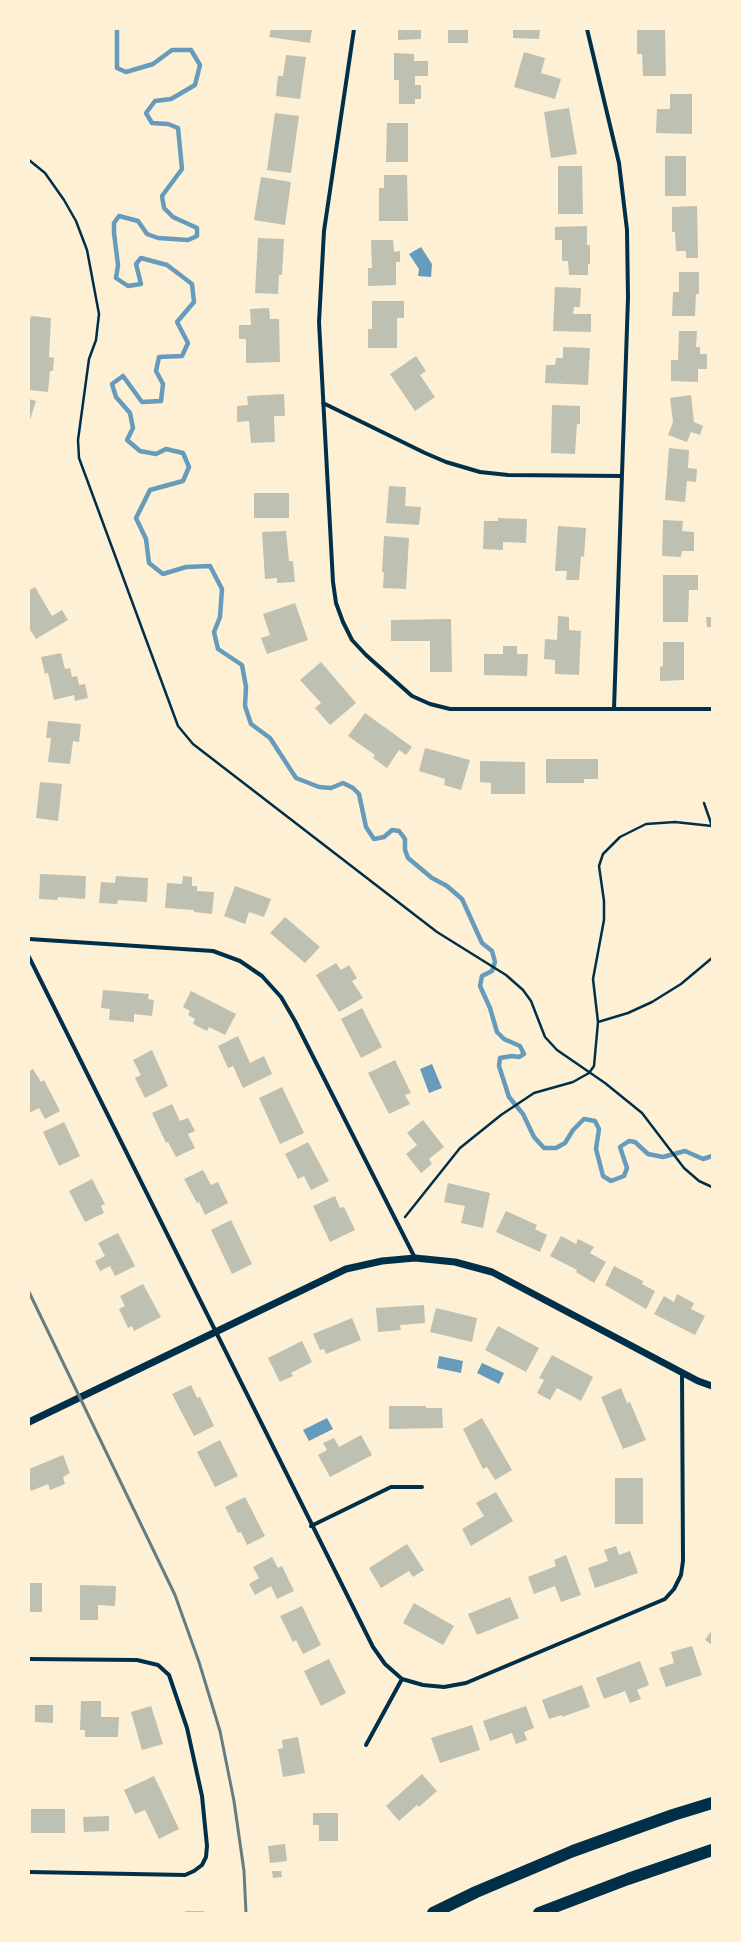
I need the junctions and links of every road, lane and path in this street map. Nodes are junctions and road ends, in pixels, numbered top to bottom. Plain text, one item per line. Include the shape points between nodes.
1 (354, 29) edge
2 (587, 29) edge
3 (29, 160) edge
4 (323, 403) junction
5 (622, 476) junction
6 (614, 709) junction
7 (712, 709) edge
8 (704, 803) dead end
9 (712, 826) edge
10 (29, 939) edge
11 (29, 957) edge
12 (712, 958) edge
13 (598, 1022) junction
14 (589, 1073) junction
15 (712, 1187) edge
16 (399, 1226) junction
17 (415, 1258) junction
18 (217, 1331) junction
19 (682, 1373) junction
20 (712, 1386) edge
21 (29, 1422) edge
22 (422, 1487) dead end
23 (311, 1526) junction
24 (29, 1659) edge
25 (402, 1679) junction
26 (366, 1745) dead end
27 (712, 1803) edge
28 (712, 1850) edge
29 (29, 1872) edge
30 (434, 1913) edge
31 (539, 1913) edge

1 - 4 street via 324,231 320,276 319,322
2 - 5 street via 619,163 627,230 628,298
3 - 14 path via 44,173 64,200 76,221 87,250 99,314 96,340 89,359 78,440 79,458 178,726 193,744 437,932 506,975 531,1001 545,1037 557,1050
4 - 5 street via 425,453 480,472 508,475
4 - 6 street via 336,603 352,640 366,655 412,696 450,709
5 - 6 street
6 - 7 street
8 - 9 path
9 - 13 path via 675,822 646,824 620,837 602,854 599,866 604,920 593,979
10 - 16 street via 213,951 240,961 262,976 288,1009
11 - 18 street
12 - 13 path via 681,984 652,1002
13 - 14 path via 594,1066
14 - 15 path via 642,1113 684,1168 699,1181
14 - 16 path via 573,1082 534,1093 501,1115 460,1148
16 - 17 street
17 - 18 street via 382,1261 346,1269
17 - 19 street via 456,1262 492,1272
18 - 21 street
18 - 23 street
19 - 20 street
19 - 25 street via 683,1561 674,1589 665,1599 466,1683 444,1687
22 - 23 street via 391,1487
23 - 25 street via 373,1646 385,1664
24 - 29 street via 137,1660 158,1665 169,1675 187,1728 203,1803 207,1846 202,1865 185,1875
25 - 26 street
27 - 30 highway via 573,1851 476,1892
28 - 31 highway

